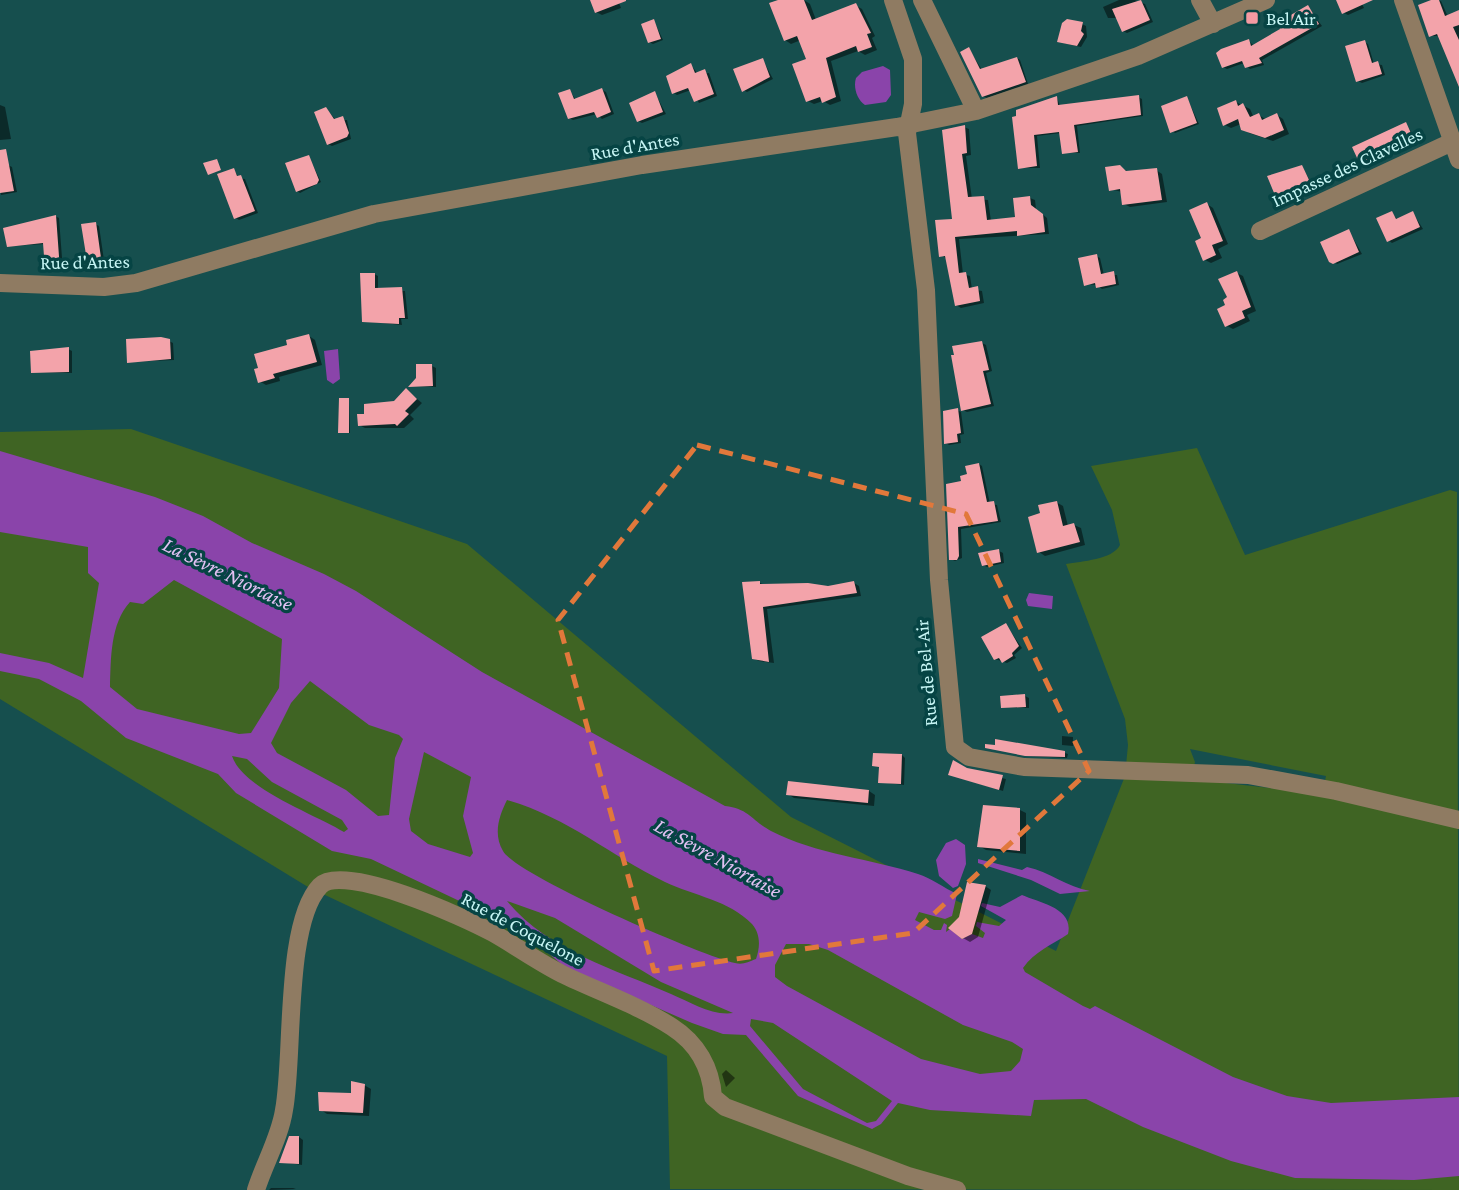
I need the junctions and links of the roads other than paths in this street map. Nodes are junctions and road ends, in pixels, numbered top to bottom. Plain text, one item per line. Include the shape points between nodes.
1 (893, 0) edge
2 (922, 0) edge
3 (1200, 0) edge
4 (1266, 0) edge
5 (1403, 0) edge
6 (1213, 24) junction
7 (976, 111) junction
8 (909, 125) junction
9 (1452, 142) junction
10 (1459, 160) edge
11 (1260, 231) dead end
12 (0, 283) edge
13 (1459, 820) edge
14 (256, 1190) edge
15 (957, 1190) edge

1 - 8 street via 913,59 914,104
2 - 7 street
3 - 6 street
4 - 6 street, Rue d'Antes
5 - 9 street
6 - 7 street, Rue d'Antes via 1138,56
7 - 8 street, Rue d'Antes
8 - 12 street, Rue d'Antes via 642,164 374,214 136,283 104,287
8 - 13 street, Rue de Bel-Air via 926,290 939,580 955,747 969,757 1060,771 1248,775
9 - 10 street
9 - 11 street, Impasse des Clavelles
14 - 15 street, Rue de Coquelone via 284,1111 292,983 301,932 321,885 337,877 395,891 462,917 546,966 673,1027 700,1054 708,1068 713,1097 725,1107

